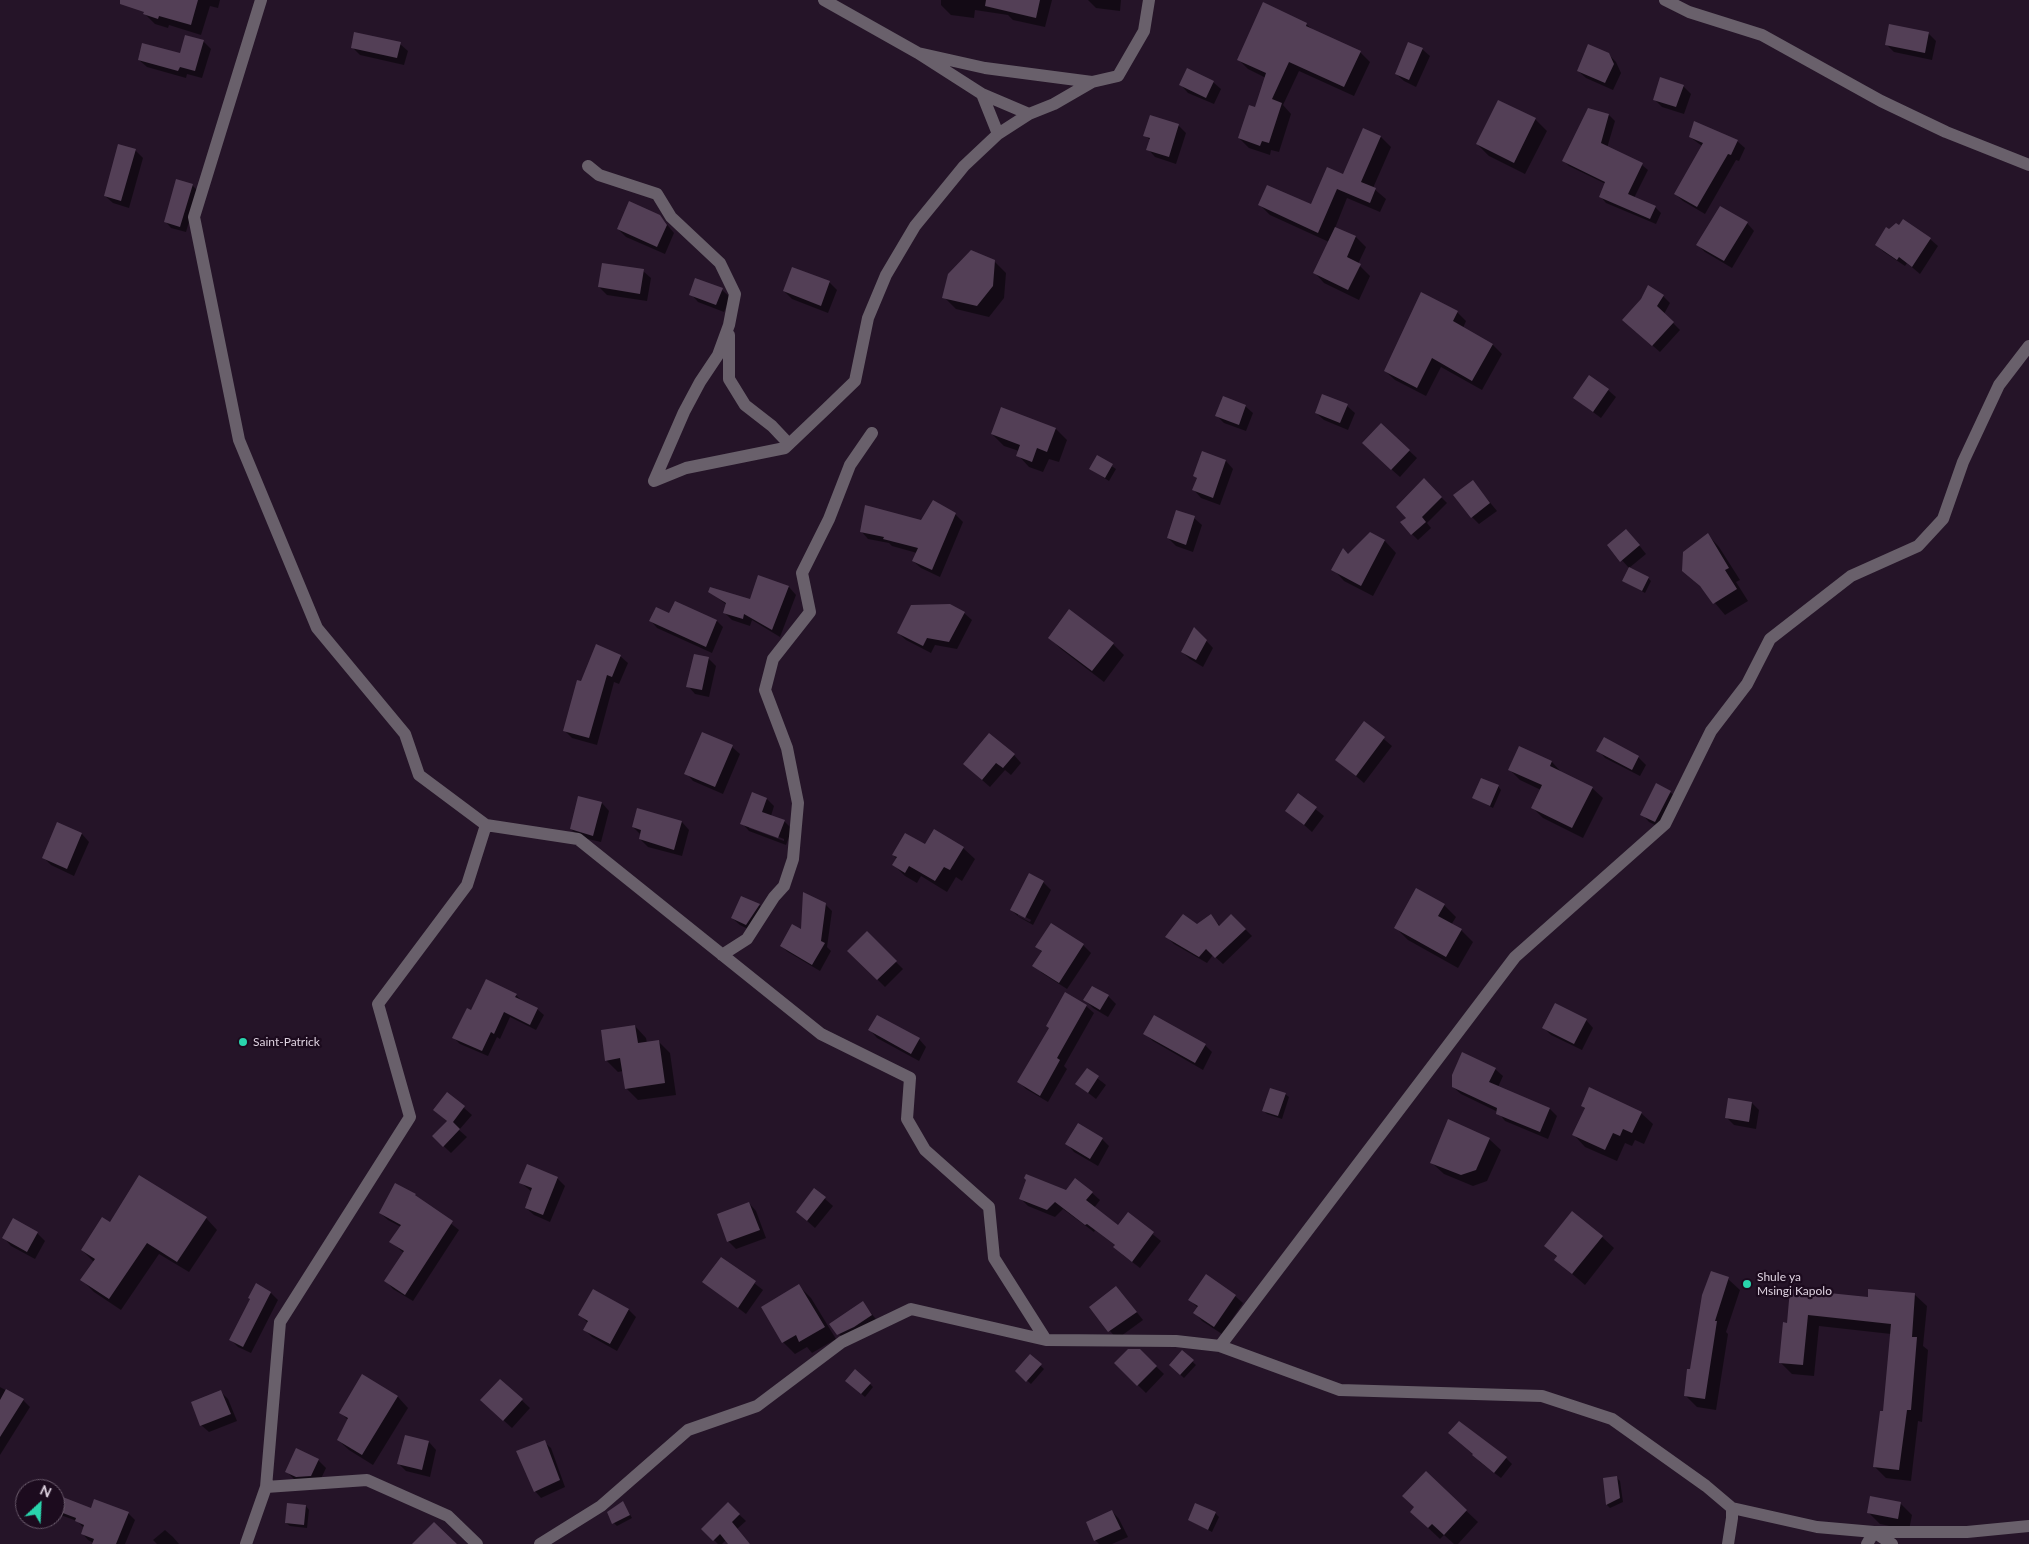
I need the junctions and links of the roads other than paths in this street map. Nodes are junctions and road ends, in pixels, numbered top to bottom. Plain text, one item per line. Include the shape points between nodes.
1 (261, 0) edge
2 (824, 0) edge
3 (1149, 0) edge
4 (1665, 0) edge
5 (918, 53) junction
6 (1092, 82) junction
7 (982, 94) junction
8 (1029, 114) junction
9 (998, 134) junction
10 (2029, 165) edge
11 (588, 166) dead end
12 (729, 325) junction
13 (2029, 346) edge
14 (872, 432) dead end
15 (789, 444) junction
16 (486, 825) junction
17 (722, 955) junction
18 (1046, 1340) junction
19 (1220, 1346) junction
20 (266, 1487) junction
21 (1732, 1508) junction
22 (2029, 1526) edge
23 (1874, 1532) junction
24 (246, 1544) edge
25 (477, 1544) edge
26 (540, 1544) edge
27 (1728, 1544) edge
28 (1867, 1544) edge
29 (1892, 1544) edge

1 - 16 street via 194,217 239,440 317,628 406,734 419,775
2 - 5 street
3 - 6 street via 1144,31 1118,76
4 - 10 street via 1689,12 1762,35 1882,101 1946,132
5 - 6 street via 985,68
5 - 7 street
6 - 8 street
7 - 8 street
7 - 9 street
8 - 9 street
9 - 15 street via 964,166 914,226 886,275 868,318 855,380
11 - 12 street via 599,175 657,194 671,217 720,263 735,294
12 - 15 street via 729,379 745,405
12 - 15 street via 718,355 684,412 654,481 686,468 738,459 785,448
13 - 19 street via 2000,385 1963,462 1942,519 1918,546 1851,576 1770,639 1747,684 1711,731 1665,824 1515,957
14 - 17 street via 850,465 829,519 802,574 810,612 773,659 766,690 787,748 798,803 793,860 784,886 747,939
16 - 17 street via 578,839
16 - 20 street via 467,885 378,1004 410,1117 280,1322
17 - 18 street via 821,1034 910,1078 907,1119 926,1150 990,1207 994,1258
18 - 19 street via 1176,1340
18 - 26 street via 911,1309 842,1342 757,1406 688,1430 601,1506
19 - 21 street via 1340,1390 1542,1396 1612,1419
20 - 24 street
20 - 25 street via 366,1480 448,1516
21 - 23 street via 1817,1527
21 - 27 street
22 - 23 street via 1967,1532
23 - 28 street
23 - 29 street

